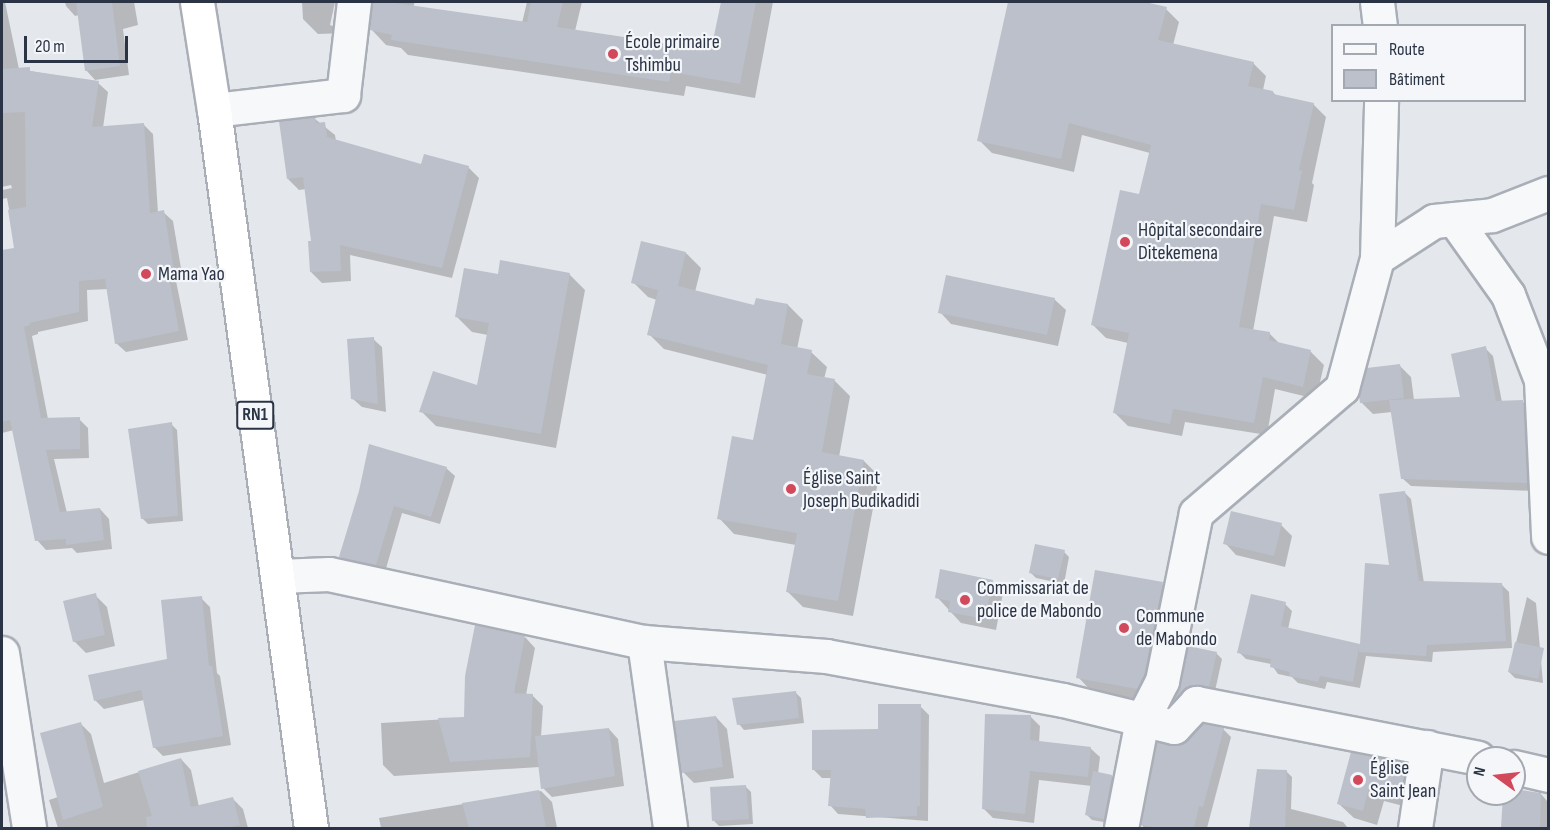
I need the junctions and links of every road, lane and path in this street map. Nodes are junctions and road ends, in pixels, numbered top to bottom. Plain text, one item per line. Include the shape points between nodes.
1 (196, 2) edge
2 (354, 2) edge
3 (1377, 2) edge
4 (1380, 24) edge
5 (1381, 102) edge
6 (214, 110) junction
7 (1548, 193) edge
8 (1454, 219) junction
9 (1377, 258) junction
10 (1548, 537) edge
11 (278, 576) junction
12 (644, 642) junction
13 (2, 653) edge
14 (1142, 720) junction
15 (1426, 747) junction
16 (1466, 755) edge
17 (1526, 770) edge
18 (1548, 775) edge
19 (29, 828) edge
20 (311, 828) edge
21 (670, 828) edge
22 (1121, 828) edge
23 (1415, 828) edge

1 - 6 highway, RN1
2 - 6 street via 343,95
3 - 4 street
5 - 9 street
6 - 11 highway, RN1
7 - 8 street via 1492,215
8 - 9 street via 1434,220
8 - 10 street via 1508,295 1541,380
9 - 14 street via 1342,388 1196,513 1162,681
11 - 12 street via 329,574
11 - 20 highway, RN1
12 - 14 street via 826,656 1063,700
12 - 21 street
13 - 19 street
14 - 15 street via 1174,727 1196,702
14 - 22 street
15 - 16 street
15 - 23 street
17 - 18 street

